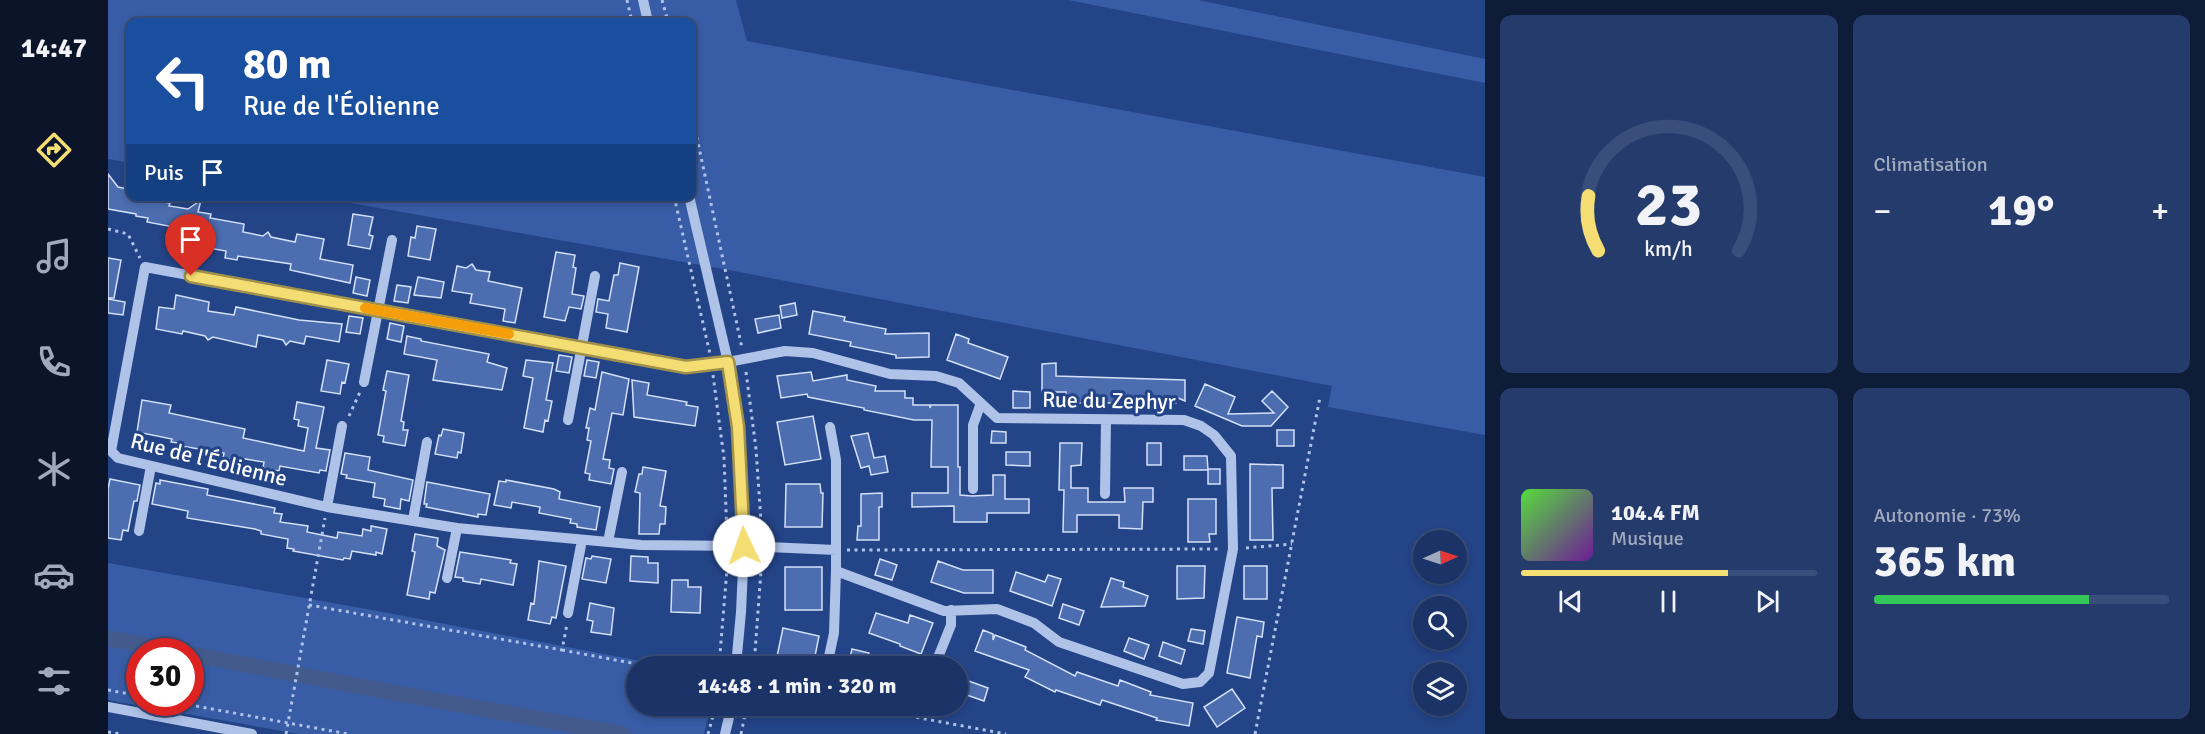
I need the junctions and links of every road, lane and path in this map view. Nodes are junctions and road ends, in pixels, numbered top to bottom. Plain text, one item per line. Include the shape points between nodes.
1 (627, 0) edge
2 (644, 0) edge
3 (662, 0) edge
4 (631, 18) edge
5 (647, 18) edge
6 (667, 18) edge
7 (675, 201) edge
8 (690, 201) edge
9 (108, 229) edge
10 (392, 240) dead end
11 (145, 267) junction
12 (595, 276) dead end
13 (378, 310) junction
14 (582, 348) junction
15 (728, 362) junction
16 (712, 363) junction
17 (364, 382) joint
18 (1320, 397) dead end
19 (981, 403) junction
20 (568, 420) dead end
21 (1106, 420) junction
22 (342, 426) joint
23 (830, 426) dead end
24 (427, 442) dead end
25 (151, 466) junction
26 (622, 472) dead end
27 (973, 489) dead end
28 (1105, 494) dead end
29 (327, 507) junction
30 (412, 520) junction
31 (456, 528) junction
32 (139, 531) dead end
33 (582, 540) junction
34 (608, 542) junction
35 (1292, 544) junction
36 (744, 546) junction
37 (728, 547) junction
38 (762, 548) junction
39 (1233, 549) junction
40 (836, 550) junction
41 (836, 571) junction
42 (447, 578) dead end
43 (309, 605) junction
44 (951, 610) junction
45 (568, 614) joint
46 (562, 650) junction
47 (720, 656) edge
48 (737, 656) edge
49 (755, 656) edge
50 (829, 656) edge
51 (939, 656) edge
52 (626, 662) edge
53 (108, 690) edge
54 (126, 693) edge
55 (108, 707) edge
56 (204, 708) edge
57 (713, 716) edge
58 (729, 716) edge
59 (745, 716) edge
60 (909, 716) edge
61 (288, 723) junction
62 (108, 732) edge
63 (121, 734) edge
64 (252, 734) edge
65 (286, 734) edge
66 (348, 734) edge
67 (708, 734) edge
68 (725, 734) edge
69 (741, 734) edge
70 (1006, 734) edge
71 (1255, 734) edge

1 - 4 path
2 - 5 street
3 - 6 path
7 - 16 path
8 - 15 street
9 - 11 path via 128,234
10 - 13 street
11 - 13 street
11 - 25 street, Rue de l'Éolienne via 111,451 118,458
12 - 14 street
13 - 14 street
13 - 17 street
14 - 16 street via 686,367
14 - 20 street
15 - 16 street
15 - 19 street, Rue du Zephyr via 785,351 813,353 890,374 936,376 958,383
15 - 36 street via 738,427
16 - 37 path via 724,458
17 - 22 path
18 - 35 path
19 - 21 street, Rue du Zephyr via 997,418
19 - 27 street via 973,425
21 - 28 street
21 - 39 street, Rue du Zephyr via 1184,420 1214,435 1231,456
22 - 29 street
23 - 40 street via 836,459
24 - 30 street
25 - 29 street, Rue de l'Éolienne
25 - 32 street
26 - 34 street
29 - 30 street, Rue de l'Éolienne
29 - 43 path
30 - 31 street, Rue de l'Éolienne
31 - 33 street, Rue de l'Éolienne
31 - 42 street
33 - 34 street, Rue de l'Éolienne
33 - 45 street
34 - 37 street, Rue de l'Éolienne
35 - 39 path
35 - 71 path
36 - 37 street, Rue de l'Éolienne
36 - 38 street
36 - 48 street
37 - 47 path
38 - 40 street
38 - 49 path
39 - 40 path
39 - 44 street, Rue du Zephyr via 1209,673 1200,682 1183,684 1059,642 1034,623 997,609
40 - 41 street
41 - 44 street, Rue du Zephyr via 944,611
41 - 50 street via 834,633
43 - 46 path
43 - 61 path
44 - 51 street via 951,625
45 - 46 path
46 - 52 path
53 - 54 path
55 - 64 street
56 - 61 path
57 - 67 path
58 - 68 street
59 - 69 path
60 - 70 path
61 - 65 path
61 - 66 path
62 - 63 path

